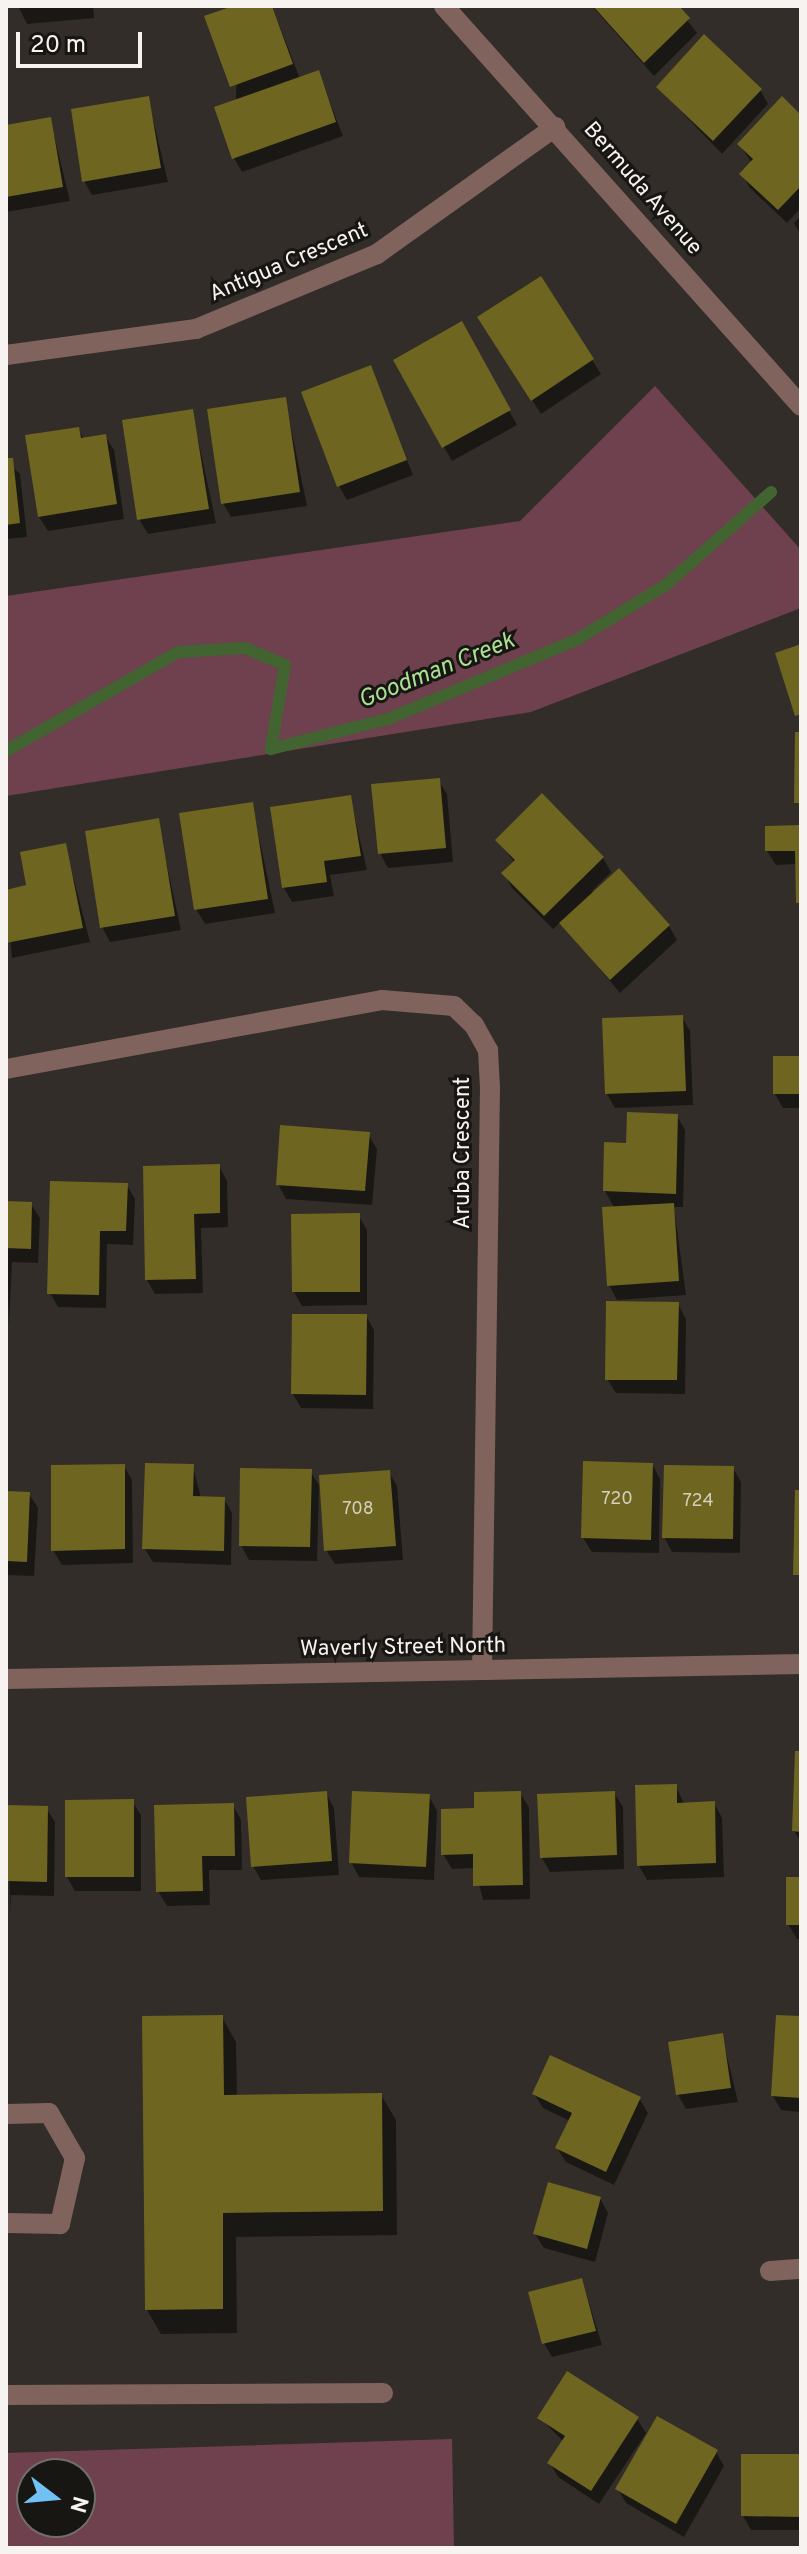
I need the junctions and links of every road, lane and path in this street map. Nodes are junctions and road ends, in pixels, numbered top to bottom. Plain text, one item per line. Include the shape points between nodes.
1 (444, 6) edge
2 (555, 127) junction
3 (6, 355) edge
4 (801, 406) edge
5 (6, 1069) edge
6 (801, 1664) edge
7 (482, 1670) junction
8 (6, 1679) edge
9 (6, 2114) edge
10 (6, 2223) edge
11 (801, 2269) edge
12 (770, 2271) dead end
13 (383, 2393) dead end
14 (6, 2395) edge

1 - 2 street, Bermuda Avenue
2 - 3 street, Antigua Crescent via 377,254 196,329
2 - 4 street, Bermuda Avenue
5 - 7 street, Aruba Crescent via 382,1000 454,1006 474,1025 488,1050 490,1086
6 - 7 street, Waverly Street North
7 - 8 street, Waverly Street North
9 - 10 street via 49,2113 75,2158 60,2224
11 - 12 street
13 - 14 street

